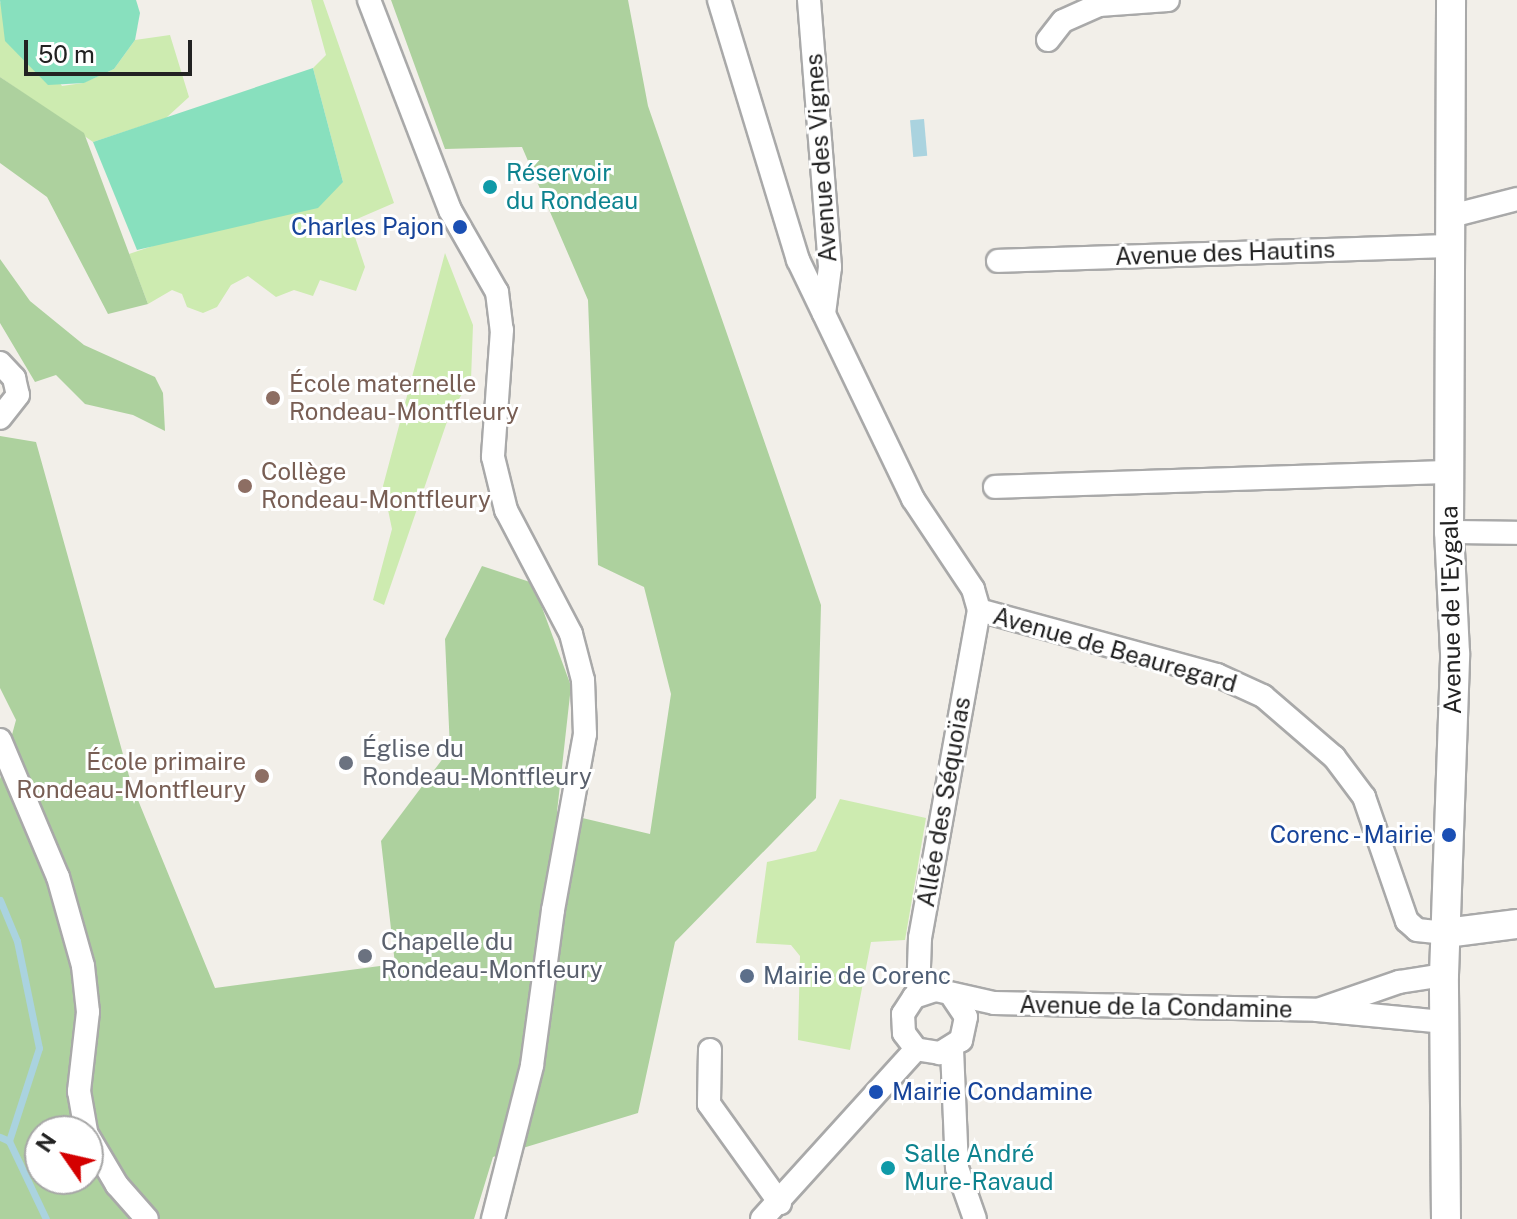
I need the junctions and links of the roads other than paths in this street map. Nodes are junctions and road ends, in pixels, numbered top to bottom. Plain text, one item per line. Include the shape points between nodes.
1 (369, 0) edge
2 (719, 0) edge
3 (809, 0) edge
4 (1168, 0) edge
5 (1451, 0) edge
6 (1048, 40) dead end
7 (1517, 199) edge
8 (1451, 216) junction
9 (1452, 246) junction
10 (998, 261) dead end
11 (824, 315) junction
12 (0, 363) edge
13 (0, 418) edge
14 (1450, 472) junction
15 (995, 487) dead end
16 (1449, 532) junction
17 (1517, 533) edge
18 (979, 610) junction
19 (0, 740) edge
20 (1517, 924) edge
21 (1446, 933) junction
22 (1444, 975) junction
23 (918, 995) junction
24 (952, 996) junction
25 (994, 1003) junction
26 (1317, 1010) junction
27 (1445, 1022) junction
28 (965, 1030) junction
29 (916, 1049) junction
30 (952, 1049) junction
31 (710, 1050) dead end
32 (84, 1115) edge
33 (104, 1162) edge
34 (780, 1203) junction
35 (147, 1219) edge
36 (493, 1219) edge
37 (762, 1219) edge
38 (975, 1219) edge
39 (1446, 1219) edge

1 - 36 street via 450,210 497,292 502,330 493,457 506,510 571,634 583,680 585,734 532,1066
2 - 11 street, Avenue de Beauregard via 777,203
3 - 11 street, Avenue des Vignes via 830,267
4 - 6 street via 1099,5 1063,21
5 - 8 street, Avenue de l'Eygala
7 - 8 street
8 - 9 street, Avenue de l'Eygala
9 - 10 street, Avenue des Hautins
9 - 14 street, Avenue de l'Eygala
11 - 18 street, Avenue de Beauregard via 913,499 973,589
12 - 13 street via 14,378 18,395
14 - 15 street
14 - 16 street, Avenue de l'Eygala
16 - 17 street
16 - 21 street, Avenue de l'Eygala via 1455,653
18 - 21 street, Avenue de Beauregard via 1217,675 1263,696 1334,757 1364,797 1407,921 1417,930
18 - 23 street, Allée des Séquoïas via 920,938
19 - 32 street via 58,877 83,966 88,1012 79,1091
20 - 21 street
21 - 22 street, Avenue de l'Eygala
22 - 26 street, Avenue de la Condamine via 1399,982
22 - 27 street, Avenue de l'Eygala
23 - 24 street, Avenue de la Condamine via 936,990
23 - 29 street via 905,1009 902,1024
24 - 25 street, Avenue de la Condamine
24 - 28 street via 964,1011
25 - 26 street, Avenue de la Condamine
25 - 28 street, Avenue de la Condamine
26 - 27 street, Avenue de la Condamine
27 - 39 street, Avenue de l'Eygala
28 - 30 street, Avenue de la Condamine
29 - 30 street via 934,1054
29 - 34 street
30 - 38 street via 957,1168
31 - 34 street via 709,1104
33 - 35 street
34 - 37 street

